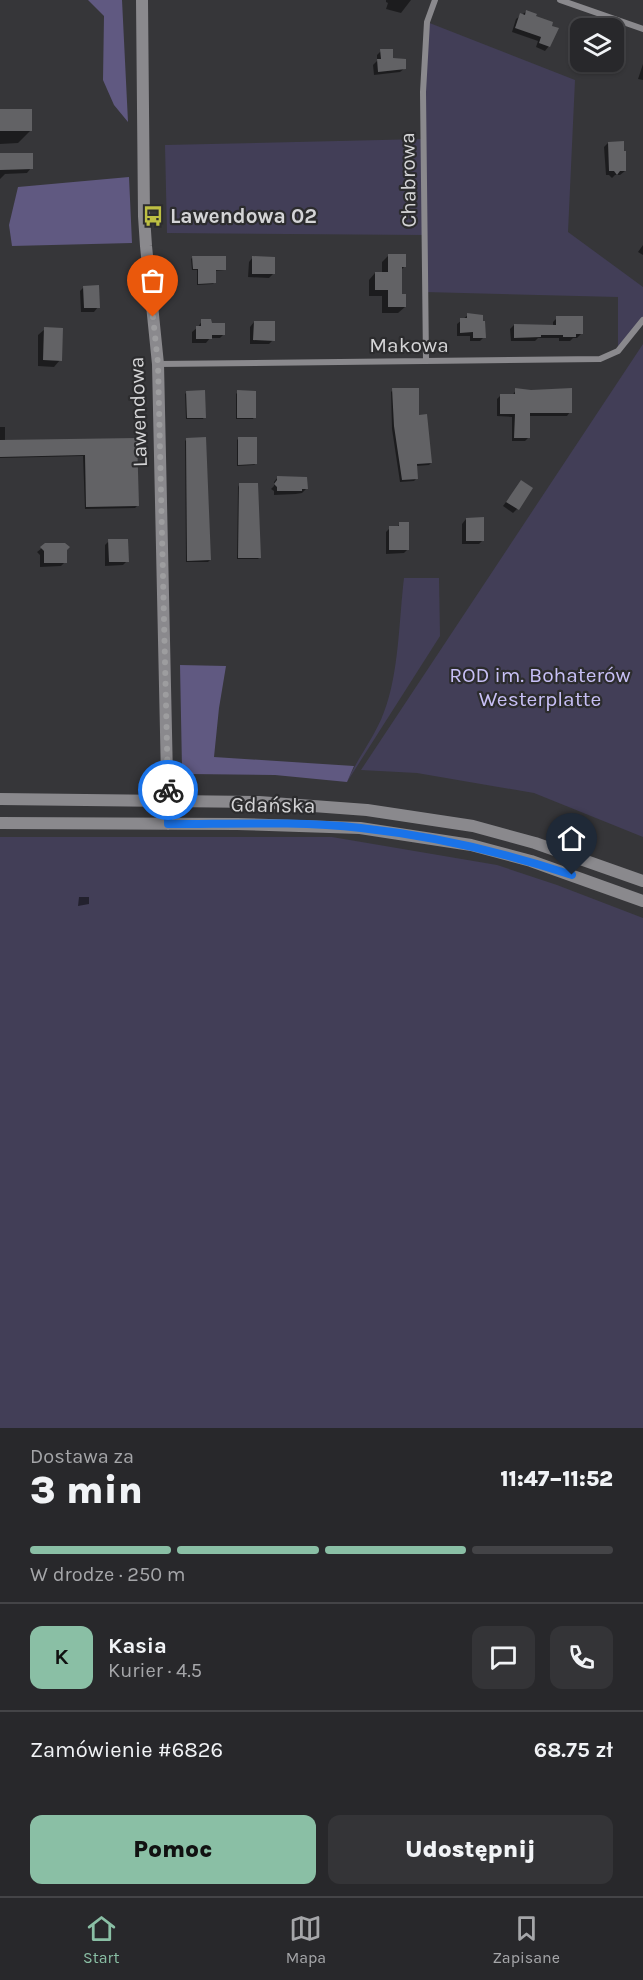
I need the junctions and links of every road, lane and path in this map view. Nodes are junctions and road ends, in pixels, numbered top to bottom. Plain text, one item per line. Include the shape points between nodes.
1 (142, 0) edge
2 (435, 0) edge
3 (560, 0) edge
4 (643, 29) edge
5 (643, 320) edge
6 (426, 361) junction
7 (158, 364) junction
8 (0, 799) edge
9 (169, 800) junction
10 (0, 823) edge
11 (168, 824) junction
12 (643, 880) edge
13 (643, 901) edge

1 - 7 main road, Lawendowa via 145,236
2 - 6 street, Chabrowa via 427,22 423,92
3 - 4 street
5 - 6 street, Makowa via 618,351 600,359
6 - 7 street, Makowa
7 - 9 main road, Lawendowa
8 - 9 main road, Gdańska
9 - 11 main road, Lawendowa
9 - 12 main road, Gdańska via 328,807 473,826
10 - 11 main road, Gdańska
11 - 13 main road, Gdańska via 325,825 407,834 531,861

